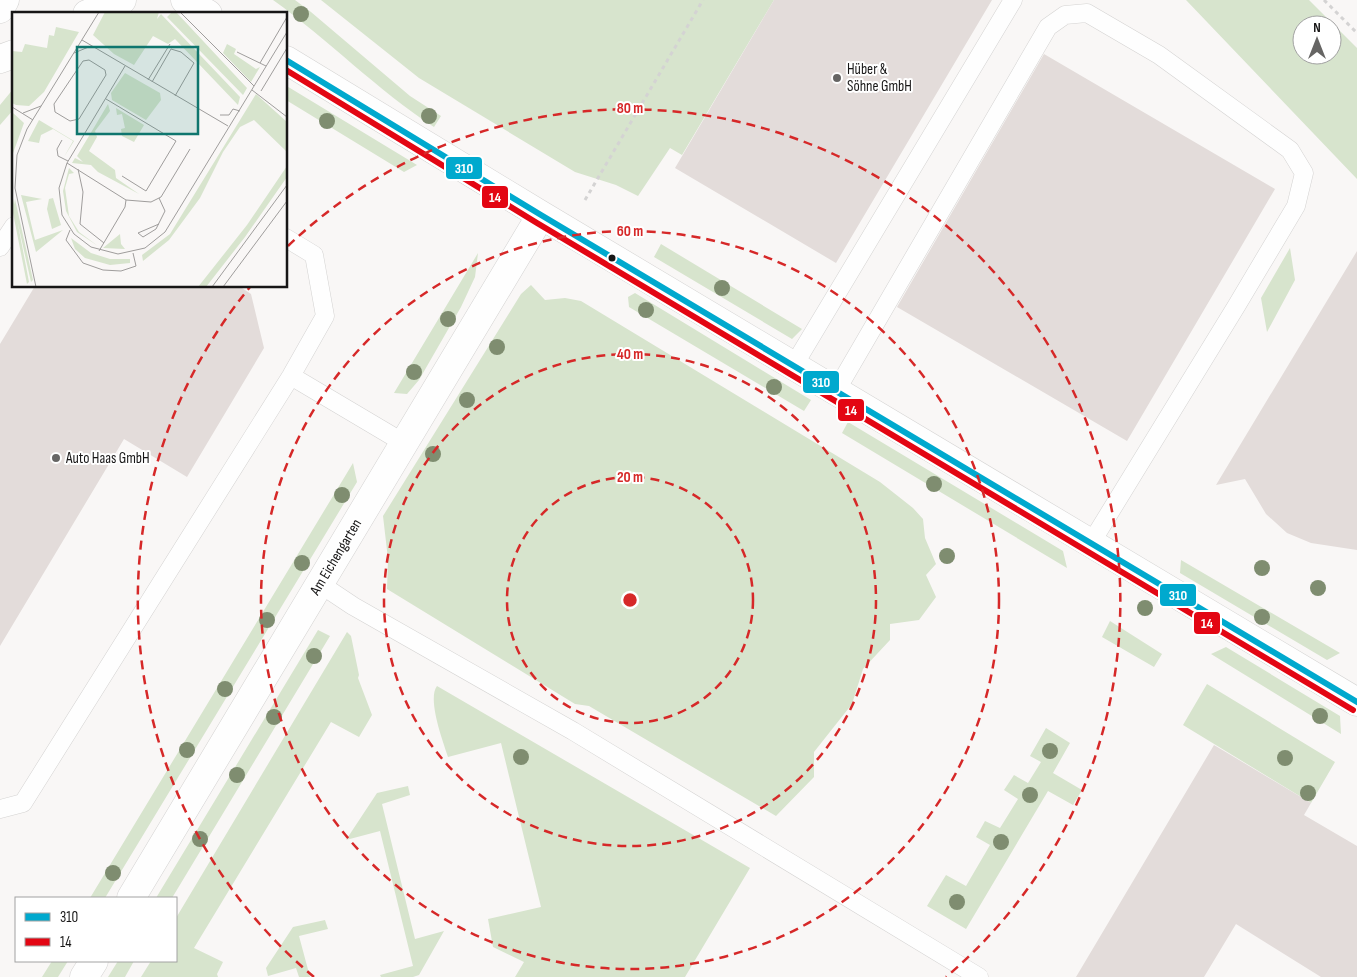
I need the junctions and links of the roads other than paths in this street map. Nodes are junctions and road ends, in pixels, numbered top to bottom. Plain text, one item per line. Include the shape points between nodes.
1 (5, 0) edge
2 (122, 0) edge
3 (185, 0) edge
4 (1012, 0) edge
5 (0, 9) edge
6 (92, 12) edge
7 (205, 12) edge
8 (12, 55) edge
9 (0, 59) edge
10 (288, 61) edge
11 (541, 215) junction
12 (12, 229) edge
13 (288, 239) edge
14 (0, 247) edge
15 (794, 365) junction
16 (292, 376) junction
17 (836, 391) junction
18 (404, 444) junction
19 (1091, 543) junction
20 (320, 584) junction
21 (1357, 702) edge
22 (0, 809) edge
23 (132, 897) edge
24 (93, 962) edge
25 (84, 977) edge
26 (978, 977) edge

1 - 5 street
2 - 6 street
3 - 7 street
4 - 15 lane
8 - 9 street
10 - 11 street
11 - 15 street
11 - 18 street, Am Eichengarten
12 - 14 lane
13 - 16 lane via 314,255 324,316
15 - 17 street
16 - 18 lane
16 - 22 lane via 22,803
17 - 19 street
17 - 19 lane via 1048,27 1065,15 1087,13 1159,56 1290,150 1304,173 1296,206
18 - 20 street, Am Eichengarten
19 - 21 street
20 - 23 street, Am Eichengarten
20 - 26 lane via 573,731
24 - 25 street

